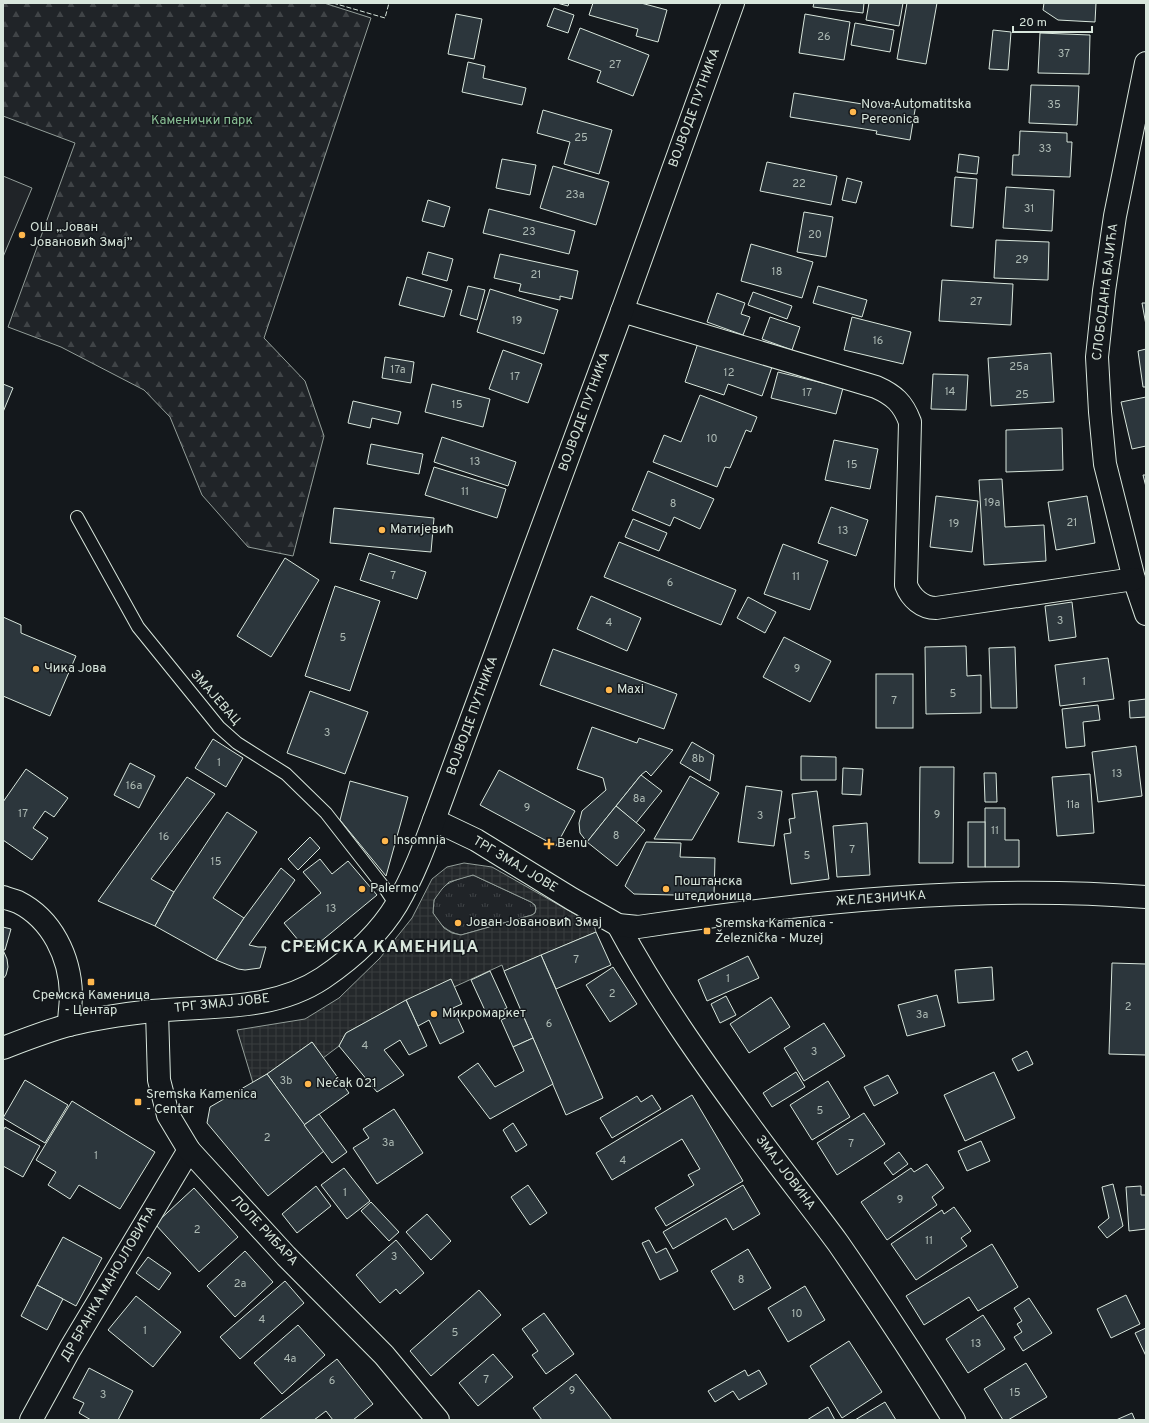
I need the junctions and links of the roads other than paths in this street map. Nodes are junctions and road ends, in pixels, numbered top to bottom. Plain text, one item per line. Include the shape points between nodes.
1 (733, 3) edge
2 (1146, 63) edge
3 (622, 311) junction
4 (77, 517) dead end
5 (1134, 579) junction
6 (1146, 614) edge
7 (434, 820) junction
8 (3, 897) edge
9 (1146, 897) edge
10 (396, 905) junction
11 (618, 925) junction
12 (157, 1010) junction
13 (69, 1025) junction
14 (3, 1048) edge
15 (189, 1150) junction
16 (32, 1420) edge
17 (438, 1420) edge
18 (954, 1420) edge

1 - 3 street, ВОЈВОДЕ ПУТНИКА
2 - 5 street, СЛОБОДАНА БАЈИЋА via 1115,216 1097,357 1105,464
3 - 5 street via 876,387 888,392 897,400 910,422 906,585 922,604 936,608
3 - 7 street, ВОЈВОДЕ ПУТНИКА
4 - 10 lane, ЗМАЈЕВАЦ via 138,627 219,727 237,743 286,774 326,813
5 - 6 street, СЛОБОДАНА БАЈИЋА
7 - 10 street, ТРГ ЗМАЈ ЈОВЕ via 415,870
7 - 11 street, ТРГ ЗМАЈ ЈОВЕ via 476,840
8 - 13 street via 18,902 35,913 59,942 70,980
9 - 11 street, ЖЕЛЕЗНИЧКА via 996,893 884,898 792,906 638,927
10 - 12 street, ТРГ ЗМАЈ ЈОВЕ via 375,933 354,954 320,980 303,989 282,998 246,1005
11 - 18 street, ЗМАЈ ЈОВИНА via 680,1027 746,1122 837,1243
12 - 13 street, ТРГ ЗМАЈ ЈОВЕ
12 - 15 street, ЛОЛЕ РИБАРА via 159,1080 168,1115
13 - 14 street, ТРГ ЗМАЈ ЈОВЕ
15 - 16 street, ДР БРАНКА МАНОЈЛОВИЋА via 70,1350
15 - 17 street, ЛОЛЕ РИБАРА via 286,1256 384,1355

